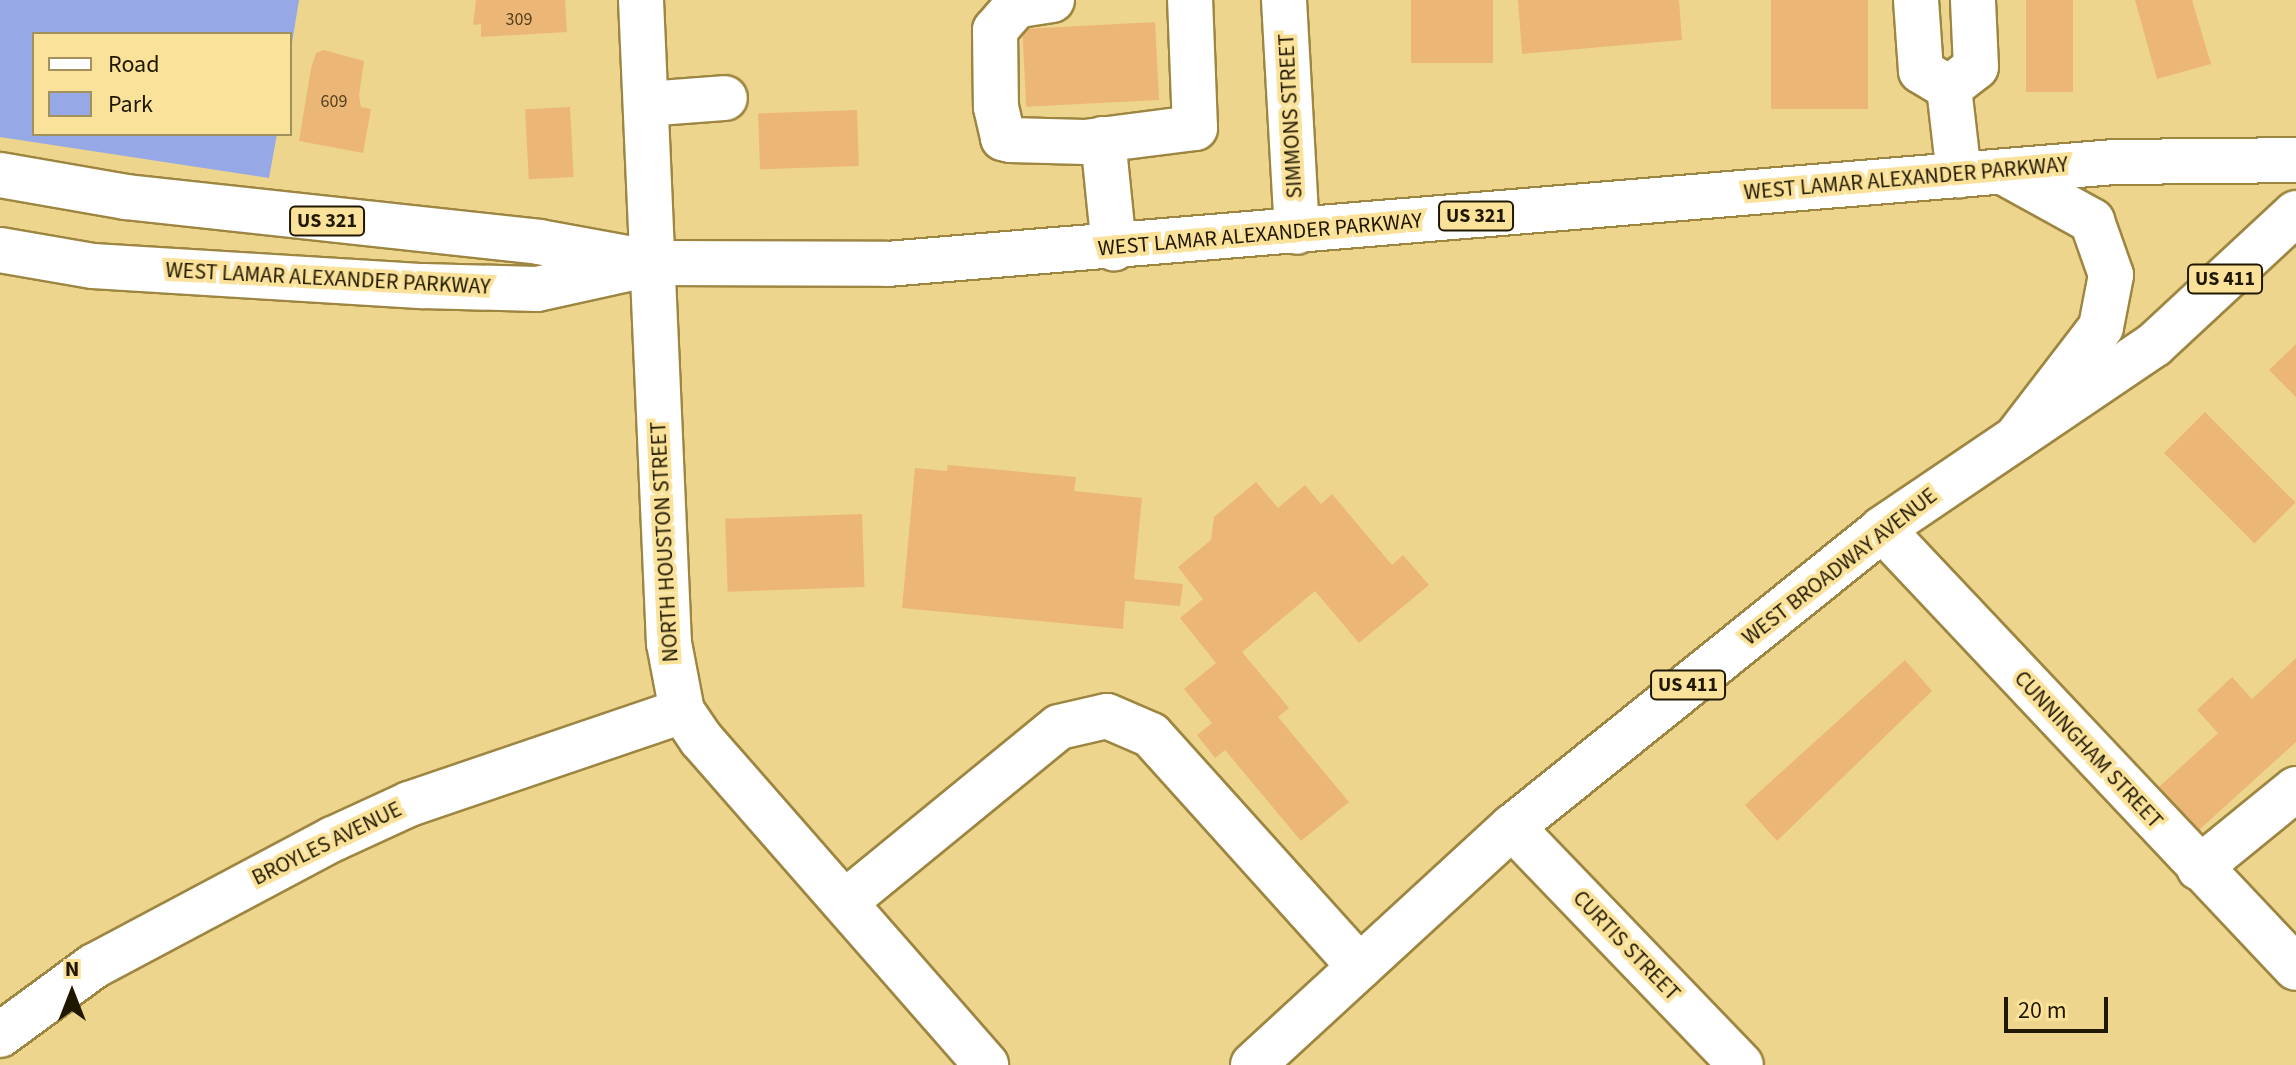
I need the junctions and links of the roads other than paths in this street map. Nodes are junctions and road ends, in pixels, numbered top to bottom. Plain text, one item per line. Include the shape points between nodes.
1 (641, 0) edge
2 (1052, 0) edge
3 (1190, 0) edge
4 (1284, 0) edge
5 (1916, 0) edge
6 (1973, 0) edge
7 (1949, 88) junction
8 (725, 98) dead end
9 (646, 104) junction
10 (1103, 139) junction
11 (2296, 160) edge
12 (1980, 173) junction
13 (0, 175) edge
14 (2296, 213) edge
15 (1297, 232) junction
16 (1114, 248) junction
17 (0, 250) edge
18 (655, 263) junction
19 (2016, 438) junction
20 (1882, 529) junction
21 (682, 711) junction
22 (2296, 789) edge
23 (1512, 827) junction
24 (2199, 868) junction
25 (845, 902) junction
26 (1360, 967) junction
27 (2296, 968) edge
28 (0, 1035) edge
29 (986, 1065) edge
30 (1253, 1065) edge
31 (1741, 1065) edge

1 - 9 main road, NORTH HOUSTON STREET
2 - 10 main road via 1016,6 995,30 1001,131 1010,140 1046,143
3 - 10 main road via 1195,128
4 - 15 main road, SIMMONS STREET
5 - 7 main road via 1921,71
6 - 7 main road via 1976,67
7 - 12 main road
8 - 9 main road
9 - 18 main road, NORTH HOUSTON STREET
10 - 16 main road
11 - 12 main road, WEST LAMAR ALEXANDER PARKWAY / US 321 via 2115,162
12 - 15 main road, WEST LAMAR ALEXANDER PARKWAY / US 321
12 - 19 main road via 2092,221 2111,275 2101,327
13 - 18 main road, WEST LAMAR ALEXANDER PARKWAY / US 321 via 126,197 539,242
14 - 19 main road, WEST BROADWAY AVENUE / US 411 via 2154,345
15 - 16 main road, WEST LAMAR ALEXANDER PARKWAY / US 321
16 - 18 main road, WEST LAMAR ALEXANDER PARKWAY / US 321 via 887,264
17 - 18 main road, WEST LAMAR ALEXANDER PARKWAY / US 321 via 93,266 537,289
18 - 21 main road, NORTH HOUSTON STREET via 669,643
19 - 20 main road, WEST BROADWAY AVENUE / US 411
20 - 23 main road, WEST BROADWAY AVENUE / US 411
20 - 24 main road, CUNNINGHAM STREET
21 - 25 main road, NORTH HOUSTON STREET
21 - 28 main road, BROYLES AVENUE via 409,804 333,839 94,966
22 - 24 main road
23 - 26 main road, WEST BROADWAY AVENUE / US 411
23 - 31 main road, CURTIS STREET
24 - 27 main road, CUNNINGHAM STREET
25 - 26 main road via 1059,727 1107,716 1151,735
25 - 29 main road, NORTH HOUSTON STREET
26 - 30 main road, WEST BROADWAY AVENUE / US 411

